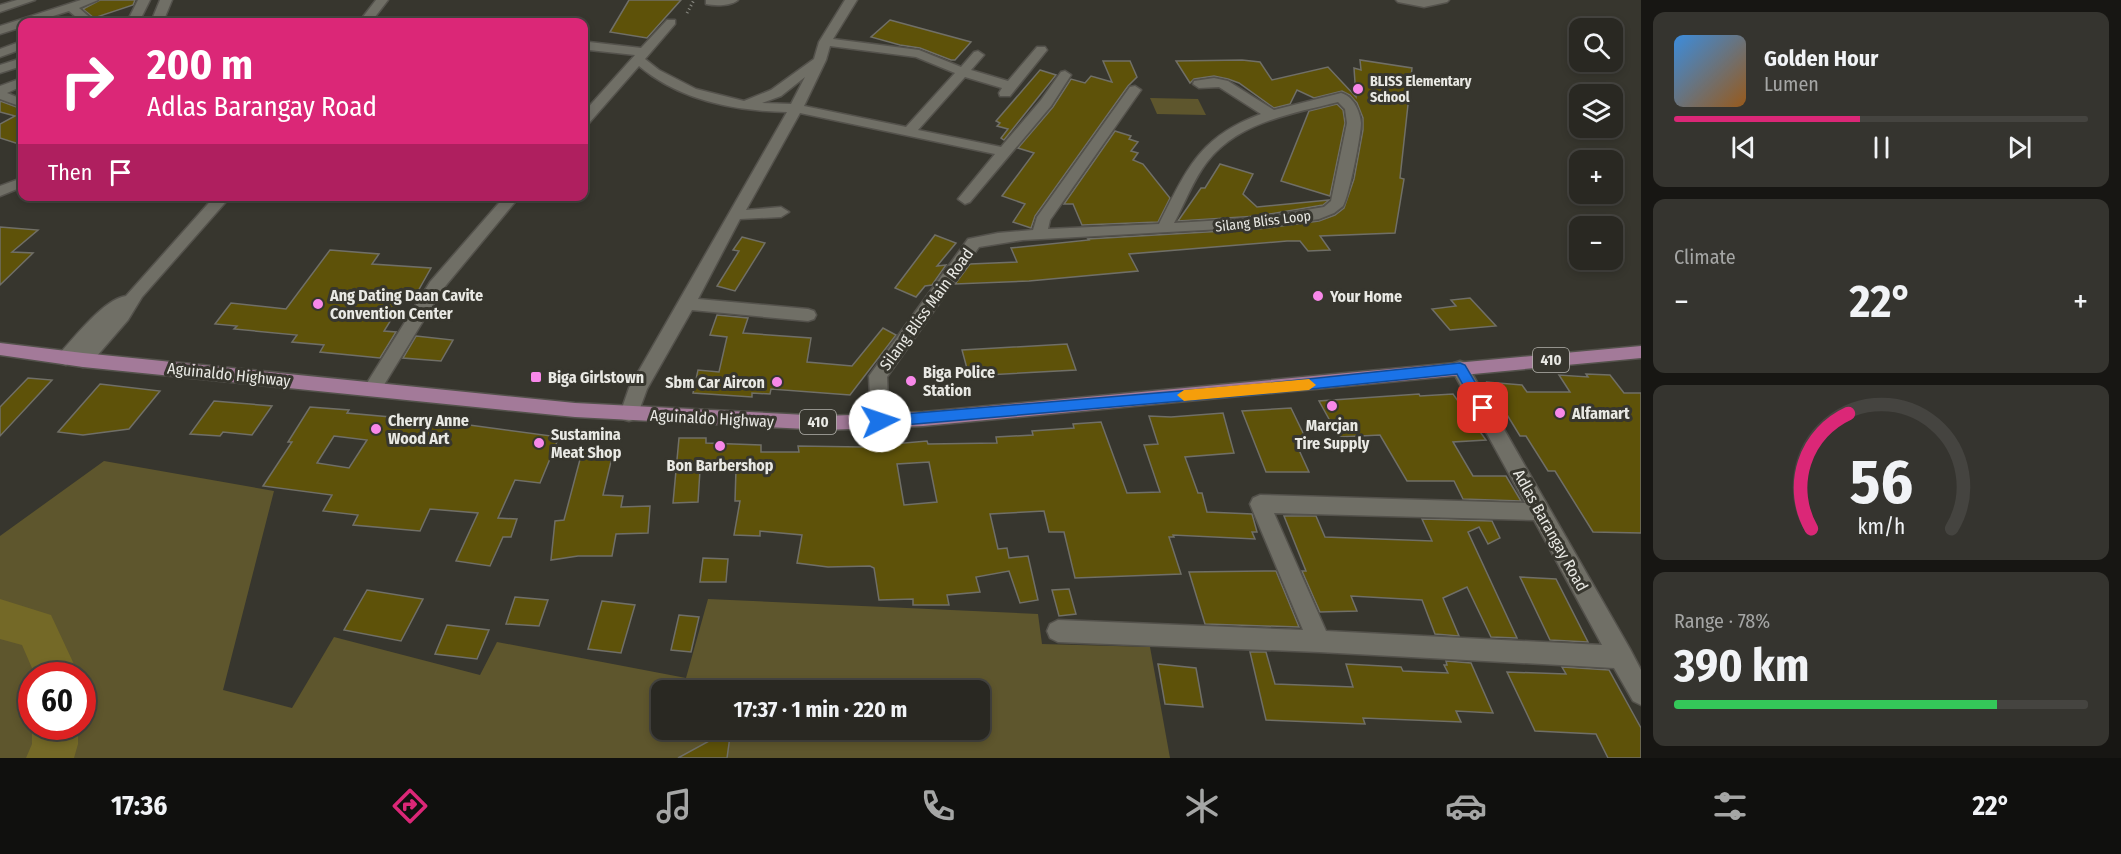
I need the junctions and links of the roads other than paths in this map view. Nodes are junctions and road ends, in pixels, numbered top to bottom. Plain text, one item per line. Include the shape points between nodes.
1 (29, 0) edge
2 (92, 0) edge
3 (144, 0) edge
4 (166, 0) edge
5 (382, 0) edge
6 (732, 0) edge
7 (851, 0) edge
8 (1402, 0) edge
9 (1443, 0) edge
10 (704, 1) edge
11 (71, 7) junction
12 (0, 9) edge
13 (38, 18) edge
14 (83, 18) edge
15 (135, 18) edge
16 (159, 18) edge
17 (368, 18) edge
18 (671, 22) dead end
19 (18, 25) edge
20 (0, 30) edge
21 (825, 42) junction
22 (18, 46) edge
23 (590, 46) dead end
24 (1041, 50) dead end
25 (0, 53) edge
26 (978, 55) dead end
27 (642, 56) junction
28 (820, 60) junction
29 (18, 63) edge
30 (0, 69) edge
31 (963, 72) junction
32 (1065, 75) dead end
33 (18, 84) edge
34 (1199, 84) dead end
35 (1135, 90) dead end
36 (0, 91) edge
37 (0, 95) edge
38 (18, 102) edge
39 (747, 104) junction
40 (796, 108) junction
41 (1272, 115) junction
42 (588, 116) edge
43 (909, 132) junction
44 (1003, 152) junction
45 (18, 184) edge
46 (0, 191) edge
47 (965, 199) dead end
48 (219, 201) edge
49 (509, 201) edge
50 (781, 212) dead end
51 (735, 215) junction
52 (1164, 229) junction
53 (1040, 236) junction
54 (687, 304) junction
55 (808, 315) dead end
56 (0, 349) edge
57 (1641, 352) edge
58 (74, 359) junction
59 (1460, 368) junction
60 (373, 388) junction
61 (629, 414) junction
62 (880, 421) junction
63 (1541, 512) junction
64 (1058, 631) dead end
65 (1318, 641) junction
66 (1622, 657) junction
67 (1641, 693) edge

1 - 12 street
2 - 11 street
3 - 15 street
4 - 16 street
5 - 17 street
6 - 10 street
7 - 21 street
8 - 9 street via 1424,4
11 - 13 street
11 - 14 street
18 - 27 street
19 - 20 street
21 - 28 street
21 - 31 street via 919,54
22 - 25 street
23 - 27 street
24 - 31 street via 1007,89
26 - 31 street
27 - 39 street via 663,80 714,98
27 - 42 street
28 - 39 street via 776,93
28 - 40 street
29 - 30 street
31 - 43 street
32 - 44 street
33 - 36 street
34 - 41 street via 1214,82 1228,86
35 - 53 street via 1042,220
37 - 38 street
39 - 40 street
40 - 43 street
40 - 51 street
41 - 52 street, Silang Bliss Loop via 1241,127 1216,143 1196,168
41 - 52 street, Silang Bliss Loop via 1341,97 1351,108 1354,123 1338,202 1319,214 1293,219
43 - 44 street
44 - 47 street
45 - 46 street
48 - 58 street via 136,293 122,316
49 - 60 street via 436,286
50 - 51 street
51 - 54 street
52 - 53 street, Silang Bliss Main Road
53 - 62 street, Silang Bliss Main Road via 974,243 878,376
54 - 55 street
54 - 61 street via 638,388
56 - 58 main road, Aguinaldo Highway / 410
57 - 59 main road, Aguinaldo Highway / 410
58 - 60 main road, Aguinaldo Highway / 410
59 - 62 main road, Aguinaldo Highway / 410
59 - 63 street, Adlas Barangay Road
60 - 61 main road, Aguinaldo Highway / 410
61 - 62 main road, Aguinaldo Highway / 410
63 - 65 street via 1260,504
63 - 66 street, Adlas Barangay Road
64 - 65 street
65 - 66 street
66 - 67 street, Adlas Barangay Road

